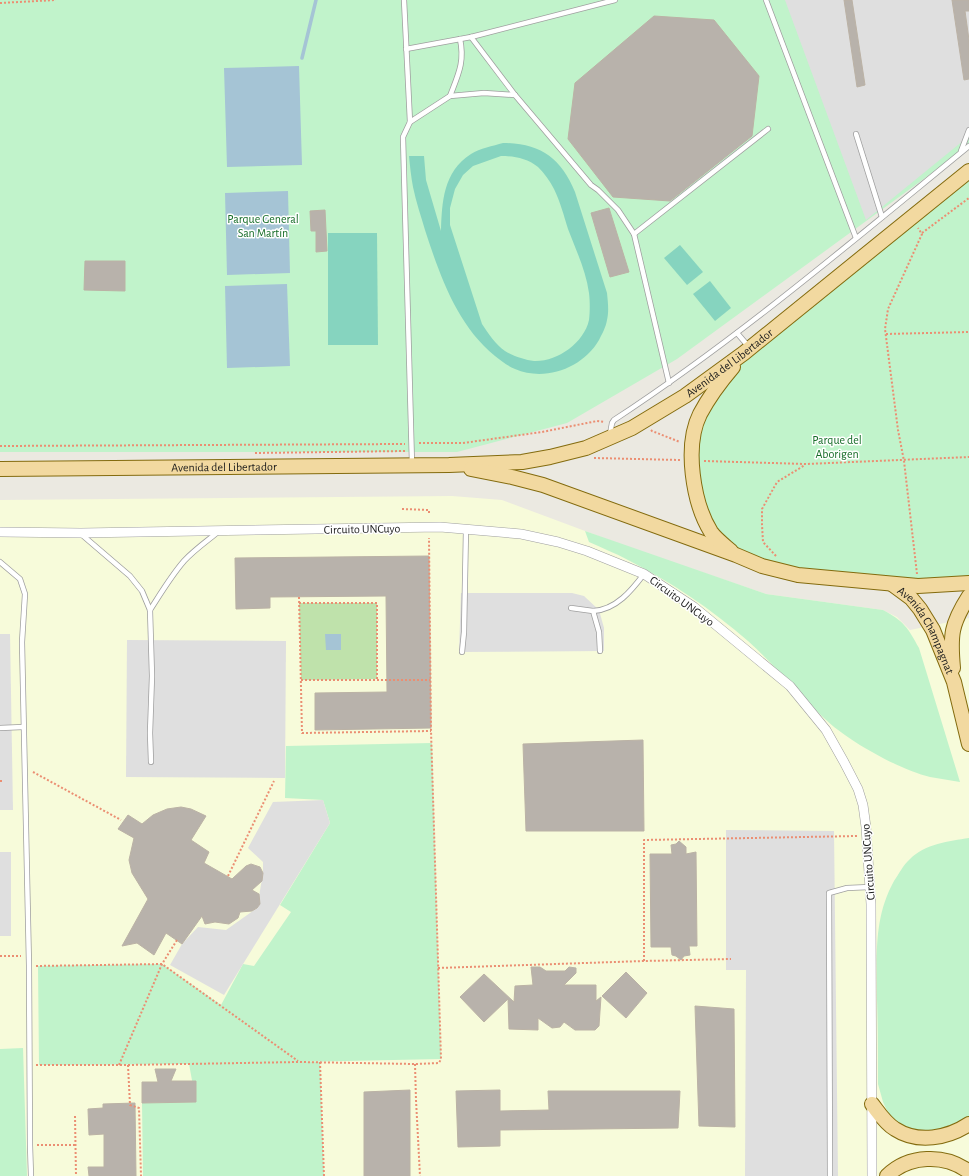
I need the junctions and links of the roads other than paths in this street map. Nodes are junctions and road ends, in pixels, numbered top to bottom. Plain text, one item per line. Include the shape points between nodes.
1 (404, 0) edge
2 (615, 0) edge
3 (766, 0) edge
4 (471, 37) junction
5 (460, 39) junction
6 (406, 49) junction
7 (515, 95) junction
8 (450, 96) junction
9 (410, 122) junction
10 (768, 129) dead end
11 (969, 130) edge
12 (856, 134) dead end
13 (969, 146) edge
14 (960, 153) junction
15 (969, 171) edge
16 (882, 217) junction
17 (634, 234) junction
18 (856, 238) junction
19 (737, 333) junction
20 (747, 351) junction
21 (669, 383) junction
22 (611, 438) junction
23 (412, 464) junction
24 (448, 465) junction
25 (0, 469) edge
26 (466, 529) junction
27 (220, 530) junction
28 (0, 532) edge
29 (81, 533) junction
30 (736, 555) junction
31 (0, 562) edge
32 (644, 574) junction
33 (969, 583) edge
34 (892, 584) junction
35 (969, 596) edge
36 (570, 608) dead end
37 (150, 610) junction
38 (593, 610) junction
39 (600, 651) dead end
40 (462, 652) dead end
41 (954, 682) junction
42 (23, 727) junction
43 (0, 728) edge
44 (969, 744) edge
45 (151, 762) dead end
46 (870, 887) junction
47 (872, 1104) junction
48 (969, 1124) edge
49 (969, 1172) edge
50 (31, 1176) edge
51 (830, 1176) edge
52 (872, 1176) edge
53 (887, 1176) edge

1 - 6 lane
2 - 4 lane
3 - 18 lane
4 - 5 lane
4 - 7 lane
5 - 6 lane
5 - 8 lane via 461,68
6 - 9 lane
7 - 8 lane via 484,93
7 - 17 lane via 590,185 618,210
8 - 9 lane
9 - 23 lane via 403,137
10 - 17 lane
11 - 14 lane
12 - 16 lane
13 - 14 lane
14 - 16 lane
15 - 20 main road, Avenida del Libertador
16 - 18 lane
17 - 21 lane
18 - 19 lane
19 - 20 lane
19 - 21 lane
20 - 22 main road, Avenida del Libertador via 685,396
20 - 30 main road via 726,376 700,415 693,439 692,461 699,506 712,532
21 - 22 lane via 612,423
22 - 24 main road, Avenida del Libertador via 586,448 522,462
23 - 24 main road, Avenida del Libertador
23 - 25 main road, Avenida del Libertador
24 - 30 main road, Avenida del Libertador via 543,485
26 - 27 street, Circuito UNCuyo
26 - 32 street, Circuito UNCuyo via 521,534 558,542
26 - 40 lane
27 - 29 street, Circuito UNCuyo
27 - 37 lane via 186,560 164,587
28 - 29 street, Circuito UNCuyo
29 - 37 lane via 130,576 142,591
30 - 34 main road, Avenida del Libertador via 762,566 798,575
31 - 42 lane via 20,579 25,594 22,642
32 - 38 lane via 629,593 617,602
32 - 46 street, Circuito UNCuyo via 694,607 790,686 826,730 858,789 863,806
33 - 34 main road, Avenida del Libertador via 918,586
34 - 41 main road, Avenida Champagnat via 911,598 933,630
35 - 41 main road, Avenida Champagnat via 953,627 951,643
36 - 38 lane
37 - 45 lane
38 - 39 lane via 600,632
41 - 44 main road, Avenida Champagnat
42 - 43 lane
42 - 50 lane
46 - 47 street, Circuito UNCuyo
46 - 51 lane via 847,888 829,893
47 - 48 main road via 886,1122 896,1130 911,1136 929,1138 947,1135
47 - 52 street, Circuito UNCuyo
49 - 53 main road via 946,1160 931,1159 904,1163

